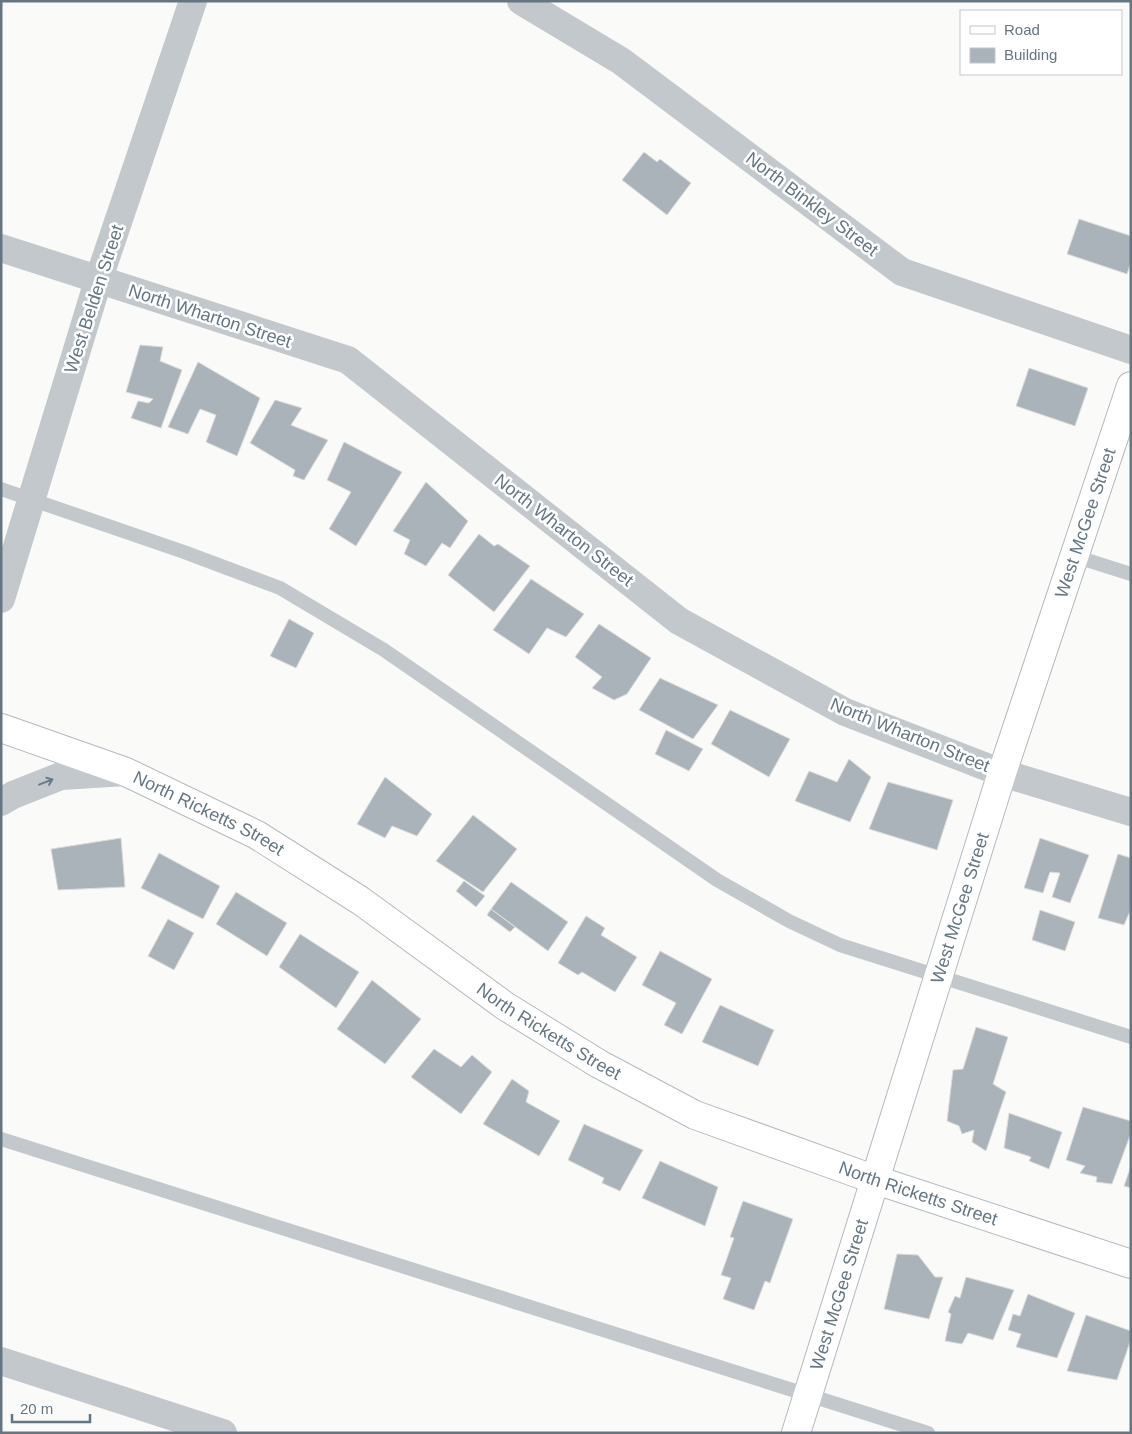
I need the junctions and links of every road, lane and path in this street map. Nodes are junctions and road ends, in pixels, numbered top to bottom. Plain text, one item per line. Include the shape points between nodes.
1 (193, 1) edge
2 (521, 1) edge
3 (1, 248) edge
4 (98, 281) junction
5 (1131, 350) edge
6 (1131, 386) edge
7 (1, 489) edge
8 (32, 499) junction
9 (1074, 556) junction
10 (1131, 574) edge
11 (1, 599) edge
12 (1, 728) edge
13 (126, 772) junction
14 (1002, 773) junction
15 (1, 802) edge
16 (1131, 812) edge
17 (939, 976) junction
18 (1131, 1036) edge
19 (1, 1139) edge
20 (876, 1180) junction
21 (1131, 1264) edge
22 (1, 1362) edge
23 (808, 1395) junction
24 (223, 1433) edge
25 (796, 1433) edge
26 (928, 1433) edge

1 - 4 street, West Belden Street
2 - 5 street, North Binkley Street via 621,61 902,272
3 - 4 street, North Wharton Street
4 - 8 street, West Belden Street
4 - 14 street, North Wharton Street via 348,360 679,621 845,712
6 - 9 street, West McGee Street
7 - 8 lane
8 - 11 street, West Belden Street
8 - 17 lane via 280,588 384,650 717,880 789,921 840,945
9 - 10 lane
9 - 14 street, West McGee Street
12 - 13 street, North Ricketts Street
15 -> 13 street via 61,776
13 - 20 street, North Ricketts Street via 257,835 361,901 505,1006 599,1064 695,1115
14 - 16 street, North Wharton Street
14 - 17 street, West McGee Street
17 - 18 lane
17 - 20 street, West McGee Street
19 - 23 lane
20 - 21 street, North Ricketts Street
20 - 23 street, West McGee Street
22 - 24 street
23 - 25 street, West McGee Street
23 - 26 lane

